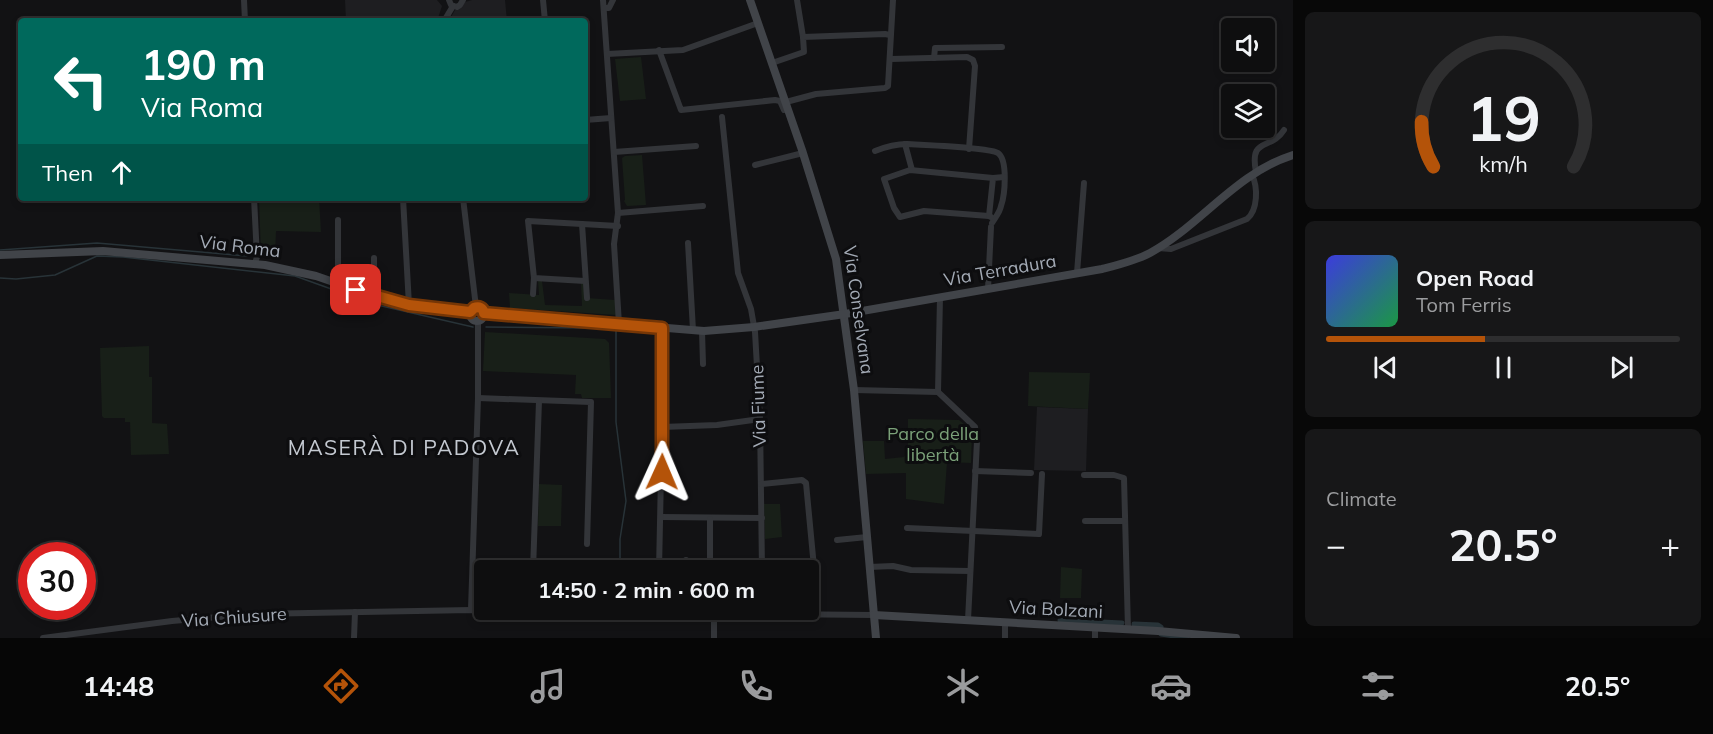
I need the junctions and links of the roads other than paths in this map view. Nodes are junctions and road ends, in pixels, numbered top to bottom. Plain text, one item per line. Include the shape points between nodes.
1 (244, 0) edge
2 (463, 0) edge
3 (543, 0) edge
4 (613, 0) edge
5 (750, 0) edge
6 (797, 0) edge
7 (893, 0) edge
8 (451, 3) edge
9 (603, 4) edge
10 (245, 18) edge
11 (445, 18) edge
12 (545, 18) edge
13 (758, 23) junction
14 (890, 35) junction
15 (803, 38) junction
16 (1002, 47) dead end
17 (659, 50) junction
18 (607, 54) junction
19 (934, 58) junction
20 (891, 59) junction
21 (772, 63) junction
22 (786, 102) junction
23 (722, 117) dead end
24 (791, 117) junction
25 (611, 118) junction
26 (588, 120) edge
27 (1284, 130) dead end
28 (905, 144) junction
29 (696, 146) dead end
30 (969, 149) junction
31 (875, 151) dead end
32 (614, 152) junction
33 (803, 153) junction
34 (1293, 155) edge
35 (755, 165) dead end
36 (912, 170) junction
37 (1254, 173) junction
38 (1004, 177) junction
39 (993, 178) junction
40 (1084, 183) dead end
41 (254, 201) edge
42 (403, 201) edge
43 (463, 201) edge
44 (703, 206) dead end
45 (618, 213) junction
46 (338, 220) dead end
47 (992, 221) junction
48 (582, 224) junction
49 (618, 226) junction
50 (688, 243) dead end
51 (1158, 248) junction
52 (0, 255) edge
53 (374, 258) dead end
54 (255, 264) junction
55 (1077, 273) junction
56 (534, 278) junction
57 (585, 281) junction
58 (338, 284) junction
59 (988, 289) junction
60 (533, 294) dead end
61 (374, 296) junction
62 (940, 297) junction
63 (587, 298) dead end
64 (409, 305) junction
65 (473, 309) junction
66 (845, 314) junction
67 (481, 317) junction
68 (619, 324) junction
69 (754, 327) junction
70 (662, 328) junction
71 (698, 331) junction
72 (703, 363) dead end
73 (854, 390) junction
74 (938, 392) junction
75 (478, 398) junction
76 (539, 401) junction
77 (760, 418) junction
78 (662, 427) junction
79 (975, 471) junction
80 (1031, 473) dead end
81 (1042, 474) dead end
82 (1084, 475) dead end
83 (761, 484) junction
84 (661, 517) junction
85 (762, 518) junction
86 (710, 519) junction
87 (1085, 521) dead end
88 (1125, 521) junction
89 (907, 528) dead end
90 (972, 532) junction
91 (867, 537) junction
92 (837, 540) dead end
93 (587, 544) dead end
94 (533, 560) edge
95 (659, 560) edge
96 (710, 560) edge
97 (762, 560) edge
98 (813, 560) edge
99 (869, 567) junction
100 (970, 572) junction
101 (471, 610) joint
102 (356, 612) junction
103 (819, 613) edge
104 (874, 615) junction
105 (714, 620) edge
106 (968, 621) junction
107 (1005, 623) junction
108 (1095, 628) junction
109 (1128, 629) junction
110 (42, 638) edge
111 (354, 638) edge
112 (714, 638) edge
113 (876, 638) edge
114 (1005, 638) edge
115 (1095, 638) edge
116 (1236, 638) edge

1 - 10 street
2 - 8 street via 460,5
3 - 12 street
4 - 9 street via 609,8
5 - 13 main road, Via Conselvana
6 - 15 street
7 - 14 street
8 - 11 street
9 - 18 street
13 - 17 street via 683,50
13 - 21 main road, Via Conselvana
14 - 15 street
14 - 20 street
15 - 21 street via 804,52
16 - 19 street via 936,48
17 - 18 street
17 - 24 street via 681,110 778,100
18 - 25 street
19 - 20 street
19 - 30 street via 967,57 975,63
20 - 22 street via 885,88 816,94
21 - 22 main road, Via Conselvana
22 - 24 main road, Via Conselvana
23 - 69 street, Via Fiume via 738,273
24 - 33 main road, Via Conselvana
25 - 26 street
25 - 32 street
27 - 37 street via 1277,140 1258,148
28 - 30 street
28 - 31 street
28 - 36 street
29 - 32 street
30 - 38 street via 999,154 1004,160
32 - 45 street
33 - 35 street
33 - 66 main road, Via Conselvana via 834,247
34 - 37 main road, Via Terradura
36 - 39 street
36 - 47 street via 884,179 900,217 924,211
37 - 51 main road, Via Terradura
37 - 51 street, Via Terradura via 1254,209 1247,219 1171,249
38 - 39 street
38 - 47 street via 1001,206
39 - 47 street
40 - 55 street
41 - 54 street
42 - 64 street
43 - 65 street
44 - 45 street
45 - 49 street
46 - 58 street
47 - 59 street
48 - 49 street
48 - 56 street via 528,221
48 - 57 street
49 - 68 street via 614,244
50 - 71 street
51 - 55 main road, Via Terradura via 1126,263
52 - 54 main road, Via Roma via 103,251
53 - 61 street
54 - 58 main road, Via Roma via 298,271
55 - 59 main road, Via Terradura
56 - 57 street
56 - 60 street
57 - 63 street
58 - 61 main road, Via Roma
59 - 62 main road, Via Terradura
61 - 64 main road, Via Roma
62 - 66 main road, Via Terradura
62 - 74 street
64 - 65 main road, Via Roma
65 - 67 main road via 482,309
66 - 69 main road, Via Terradura
66 - 73 main road, Via Conselvana
67 - 68 main road
67 - 75 street
68 - 70 main road
69 - 71 main road
69 - 77 street, Via Fiume
70 - 71 main road
70 - 78 street
71 - 72 street
73 - 74 street
73 - 91 main road, Via Conselvana
74 - 79 street via 975,427
75 - 76 street
75 - 101 street
76 - 93 street via 591,402
76 - 94 street
77 - 78 street via 717,425
77 - 83 street, Via Fiume
78 - 84 street
79 - 80 street
79 - 90 street
81 - 90 street via 1039,534
82 - 88 street via 1124,478
83 - 85 street, Via Fiume
83 - 98 street via 802,480 806,483
84 - 86 street
84 - 95 street
85 - 86 street
85 - 97 street, Via Fiume
86 - 96 street
87 - 88 street
88 - 109 street
89 - 90 street
90 - 100 street
91 - 92 street
91 - 99 main road, Via Conselvana
99 - 100 street
99 - 104 main road, Via Conselvana
100 - 106 street
101 - 102 street, Via Chiusure
102 - 110 street, Via Chiusure via 253,614
102 - 111 street
103 - 104 street, Via Chiusure
104 - 106 main road, Via Bolzani
104 - 113 main road, Via Conselvana
105 - 112 street
106 - 107 main road, Via Bolzani
107 - 108 main road, Via Bolzani
107 - 114 street
108 - 109 main road, Via Bolzani
108 - 115 street
109 - 116 main road, Via Bolzani

